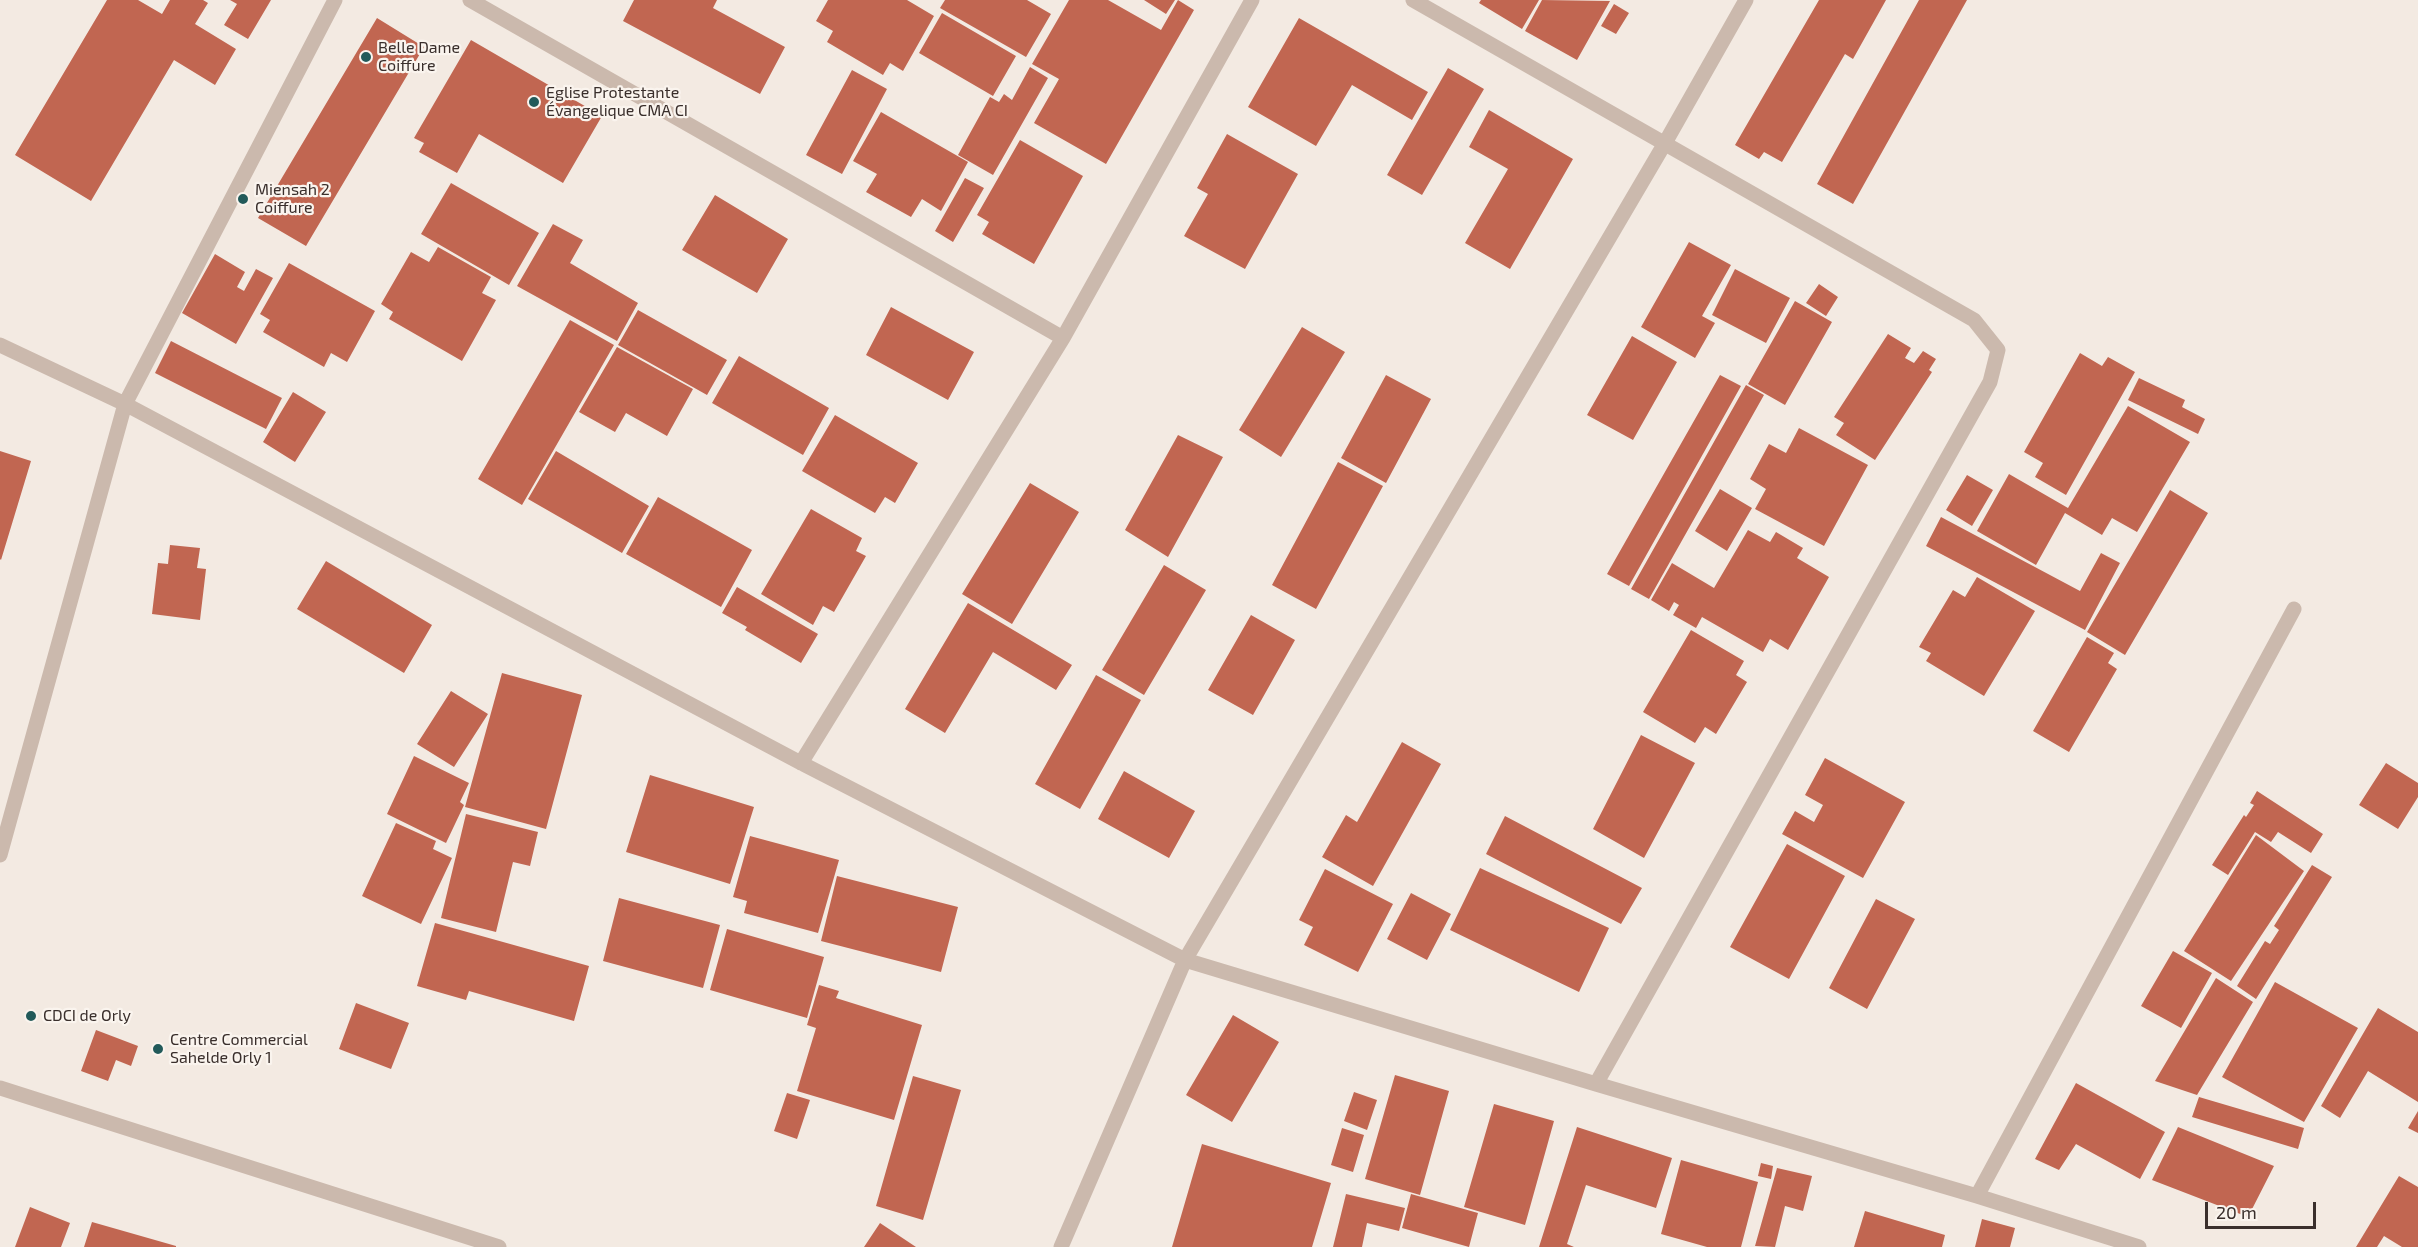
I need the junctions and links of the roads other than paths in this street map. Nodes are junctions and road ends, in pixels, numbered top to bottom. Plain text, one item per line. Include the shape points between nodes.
1 (335, 0) edge
2 (470, 0) edge
3 (1252, 0) edge
4 (1413, 0) edge
5 (1746, 0) edge
6 (1665, 143) junction
7 (1063, 338) junction
8 (0, 345) edge
9 (125, 405) junction
10 (2294, 609) dead end
11 (801, 763) junction
12 (0, 855) edge
13 (1185, 960) junction
14 (1596, 1084) junction
15 (0, 1088) edge
16 (1977, 1196) junction
17 (499, 1247) edge
18 (1061, 1247) edge
19 (2139, 1247) edge

1 - 9 street
2 - 7 street
3 - 7 street
4 - 6 street
5 - 6 street
6 - 13 street
6 - 14 street via 1974,320 1998,350 1990,382
7 - 11 street
8 - 9 street
9 - 11 street
9 - 12 street
10 - 16 street
11 - 13 street
13 - 14 street
13 - 18 street
14 - 16 street
15 - 17 street
16 - 19 street

